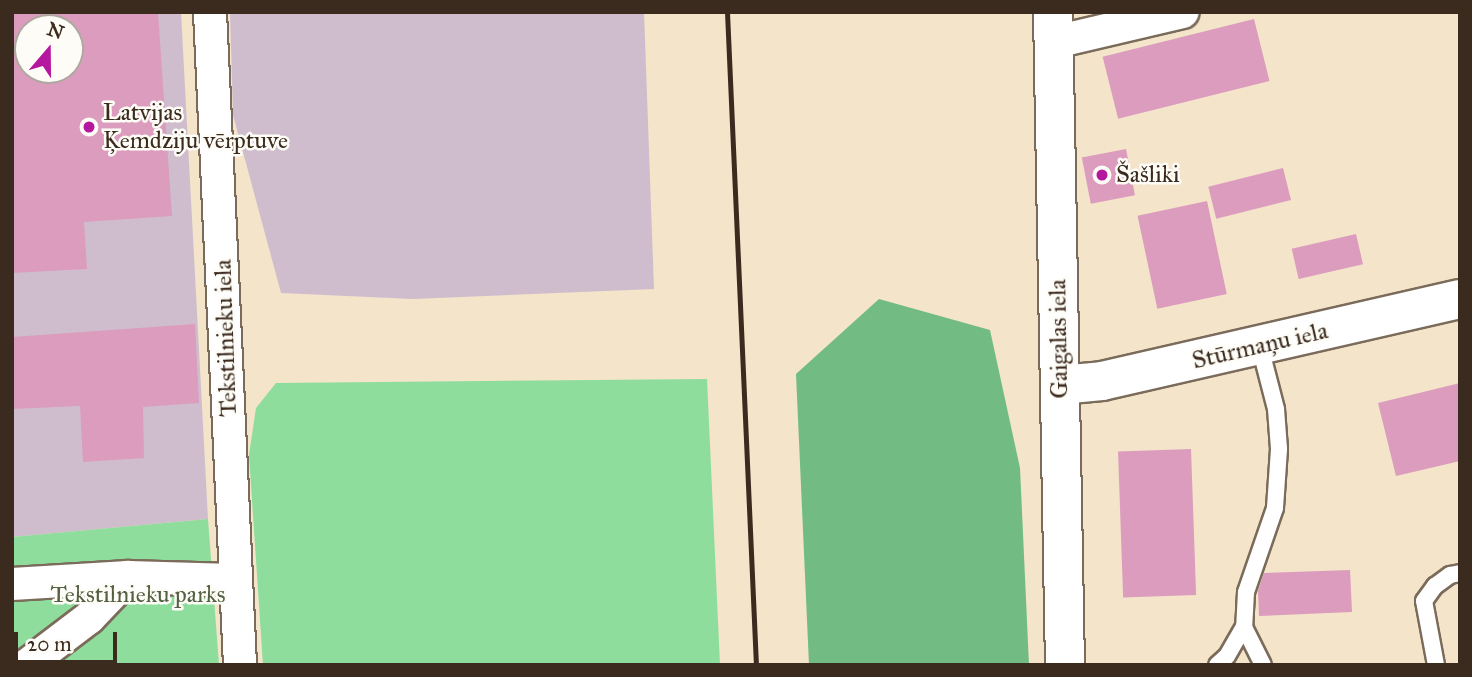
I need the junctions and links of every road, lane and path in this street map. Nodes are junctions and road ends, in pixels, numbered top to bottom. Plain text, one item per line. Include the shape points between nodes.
1 (210, 12) edge
2 (1183, 12) edge
3 (1054, 27) edge
4 (1460, 299) edge
5 (1260, 347) junction
6 (1060, 385) junction
7 (1460, 573) edge
8 (128, 577) junction
9 (233, 580) junction
10 (12, 584) edge
11 (1244, 627) junction
12 (27, 665) edge
13 (240, 665) edge
14 (1065, 665) edge
15 (1217, 665) edge
16 (1263, 665) edge
17 (1436, 665) edge

1 - 9 street, Tekstilnieku iela
2 - 3 street
3 - 6 street, Gaigalas iela
4 - 5 street, Stūrmaņu iela
5 - 6 street, Stūrmaņu iela via 1102,382
5 - 11 lane via 1276,409 1279,449 1275,508 1246,592
6 - 14 street, Gaigalas iela
7 - 17 lane via 1435,586 1424,601
8 - 9 street
8 - 10 street
8 - 12 street via 89,618
9 - 13 street, Tekstilnieku iela
11 - 15 lane
11 - 16 lane

